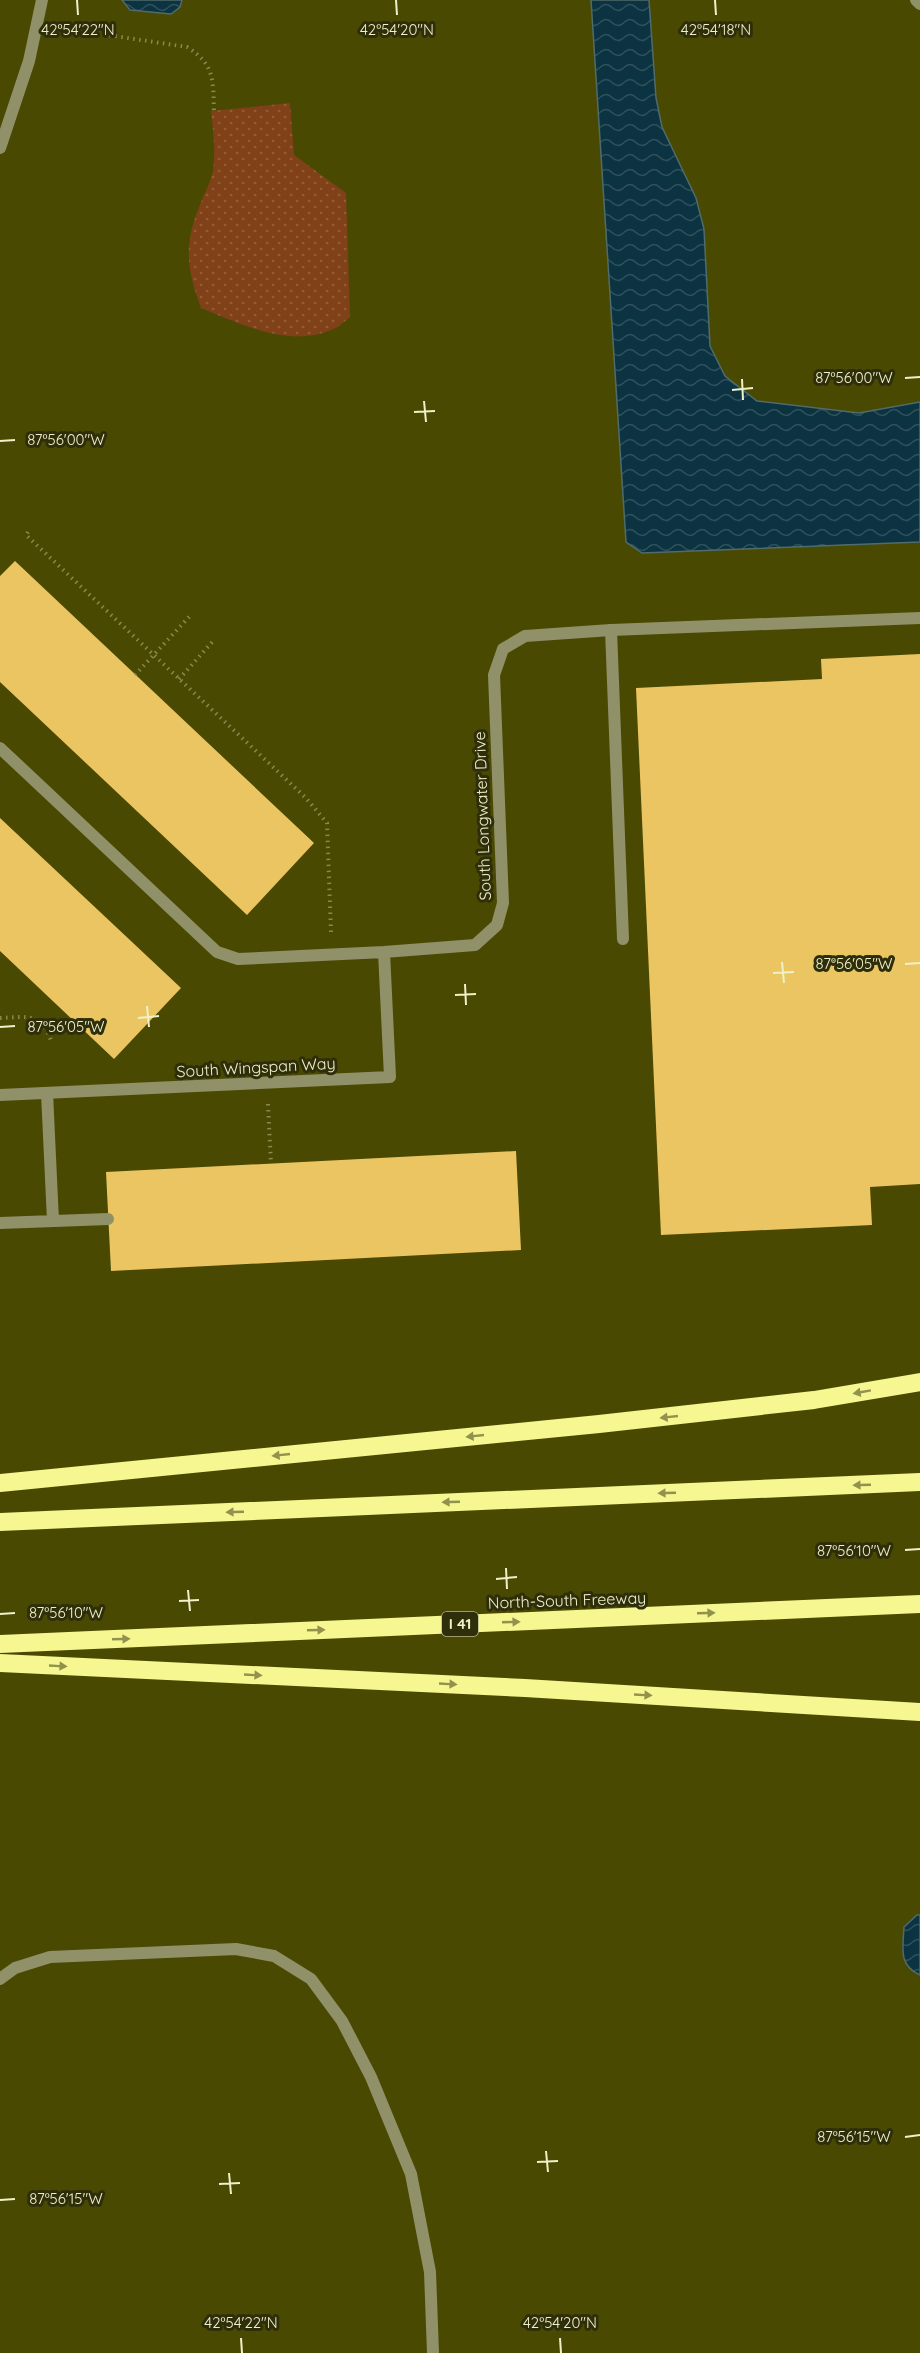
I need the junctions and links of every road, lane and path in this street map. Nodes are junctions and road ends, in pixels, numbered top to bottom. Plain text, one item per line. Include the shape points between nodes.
1 (42, 0) edge
2 (916, 0) edge
3 (920, 4) edge
4 (62, 28) dead end
5 (214, 111) dead end
6 (0, 147) edge
7 (28, 532) dead end
8 (190, 616) dead end
9 (920, 618) edge
10 (611, 630) junction
11 (215, 639) dead end
12 (154, 655) junction
13 (135, 675) dead end
14 (179, 679) junction
15 (0, 748) edge
16 (331, 933) dead end
17 (623, 939) dead end
18 (384, 952) junction
19 (0, 1018) edge
20 (51, 1041) dead end
21 (267, 1083) junction
22 (47, 1093) junction
23 (0, 1095) edge
24 (271, 1164) dead end
25 (108, 1219) dead end
26 (53, 1221) junction
27 (0, 1223) edge
28 (920, 1382) edge
29 (920, 1482) edge
30 (0, 1483) edge
31 (0, 1522) edge
32 (920, 1604) edge
33 (0, 1644) edge
34 (0, 1663) edge
35 (920, 1712) edge
36 (0, 1979) edge
37 (433, 2353) edge

1 - 6 street via 29,61
2 - 3 street
4 - 5 path via 187,47 208,66
7 - 12 path
8 - 12 path
9 - 10 street, South Longwater Drive
10 - 17 street
10 - 18 street, South Longwater Drive via 525,636 503,649 494,675 503,903 497,925 475,945
11 - 14 path
12 - 13 path
12 - 14 path
14 - 16 path via 306,798 327,823
15 - 18 street, South Longwater Drive via 217,952 238,959
18 - 21 street, South Wingspan Way via 390,1077
19 - 20 path via 30,1017 48,1029
21 - 22 street, South Wingspan Way
21 - 24 path
22 - 23 street, South Wingspan Way
22 - 26 street
25 - 26 street
26 - 27 street
28 -> 30 highway via 814,1400 599,1424
29 -> 31 highway
33 -> 32 highway, North-South Freeway / I 41
34 -> 35 highway
36 - 37 street via 15,1968 50,1957 236,1949 274,1956 311,1979 357,2049 411,2174 429,2272

